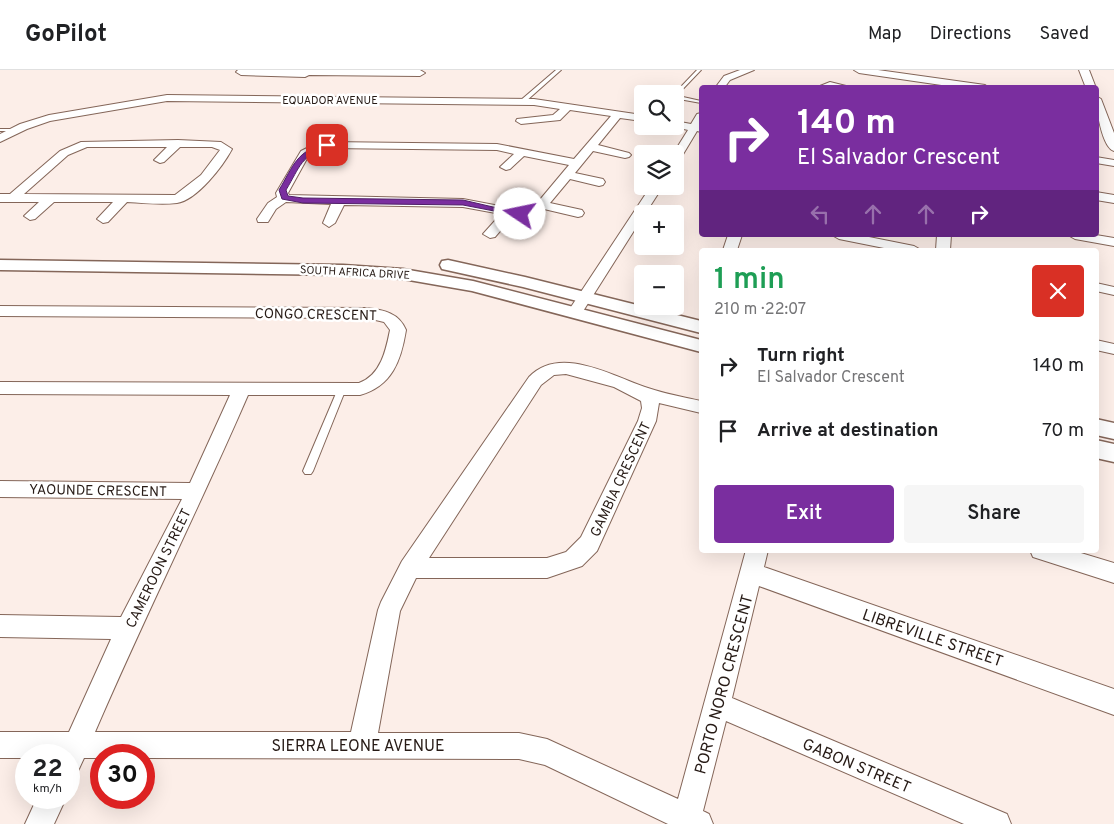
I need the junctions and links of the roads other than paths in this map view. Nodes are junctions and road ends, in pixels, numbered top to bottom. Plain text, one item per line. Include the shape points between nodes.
1 (559, 70) edge
2 (699, 70) edge
3 (749, 70) edge
4 (859, 70) edge
5 (1084, 70) edge
6 (241, 72) dead end
7 (308, 72) edge
8 (898, 73) edge
9 (416, 83) edge
10 (721, 85) edge
11 (986, 85) edge
12 (1091, 85) edge
13 (167, 98) junction
14 (227, 98) junction
15 (278, 99) junction
16 (330, 100) junction
17 (380, 100) junction
18 (487, 101) junction
19 (523, 101) junction
20 (699, 102) edge
21 (1099, 102) edge
22 (569, 106) junction
23 (268, 108) dead end
24 (323, 110) dead end
25 (154, 111) dead end
26 (213, 112) dead end
27 (485, 112) dead end
28 (373, 113) dead end
29 (618, 114) junction
30 (634, 117) edge
31 (521, 121) dead end
32 (684, 126) edge
33 (698, 128) edge
34 (17, 129) junction
35 (0, 130) edge
36 (1111, 133) edge
37 (0, 140) edge
38 (178, 143) junction
39 (684, 146) edge
40 (590, 147) junction
41 (1114, 148) edge
42 (523, 152) junction
43 (625, 155) dead end
44 (160, 160) dead end
45 (1099, 160) edge
46 (578, 162) junction
47 (1114, 163) edge
48 (506, 167) dead end
49 (566, 175) junction
50 (599, 182) dead end
51 (652, 195) edge
52 (1099, 196) edge
53 (0, 198) edge
54 (13, 198) junction
55 (51, 198) junction
56 (284, 198) junction
57 (123, 199) junction
58 (1114, 199) edge
59 (339, 201) junction
60 (409, 202) junction
61 (542, 205) junction
62 (510, 212) junction
63 (578, 212) dead end
64 (30, 216) dead end
65 (404, 216) dead end
66 (263, 218) dead end
67 (103, 219) dead end
68 (330, 223) dead end
69 (490, 234) dead end
70 (849, 237) edge
71 (1086, 237) edge
72 (1114, 242) edge
73 (904, 248) edge
74 (0, 252) edge
75 (0, 265) edge
76 (1099, 288) edge
77 (1114, 291) edge
78 (580, 305) junction
79 (0, 311) edge
80 (699, 327) edge
81 (699, 345) edge
82 (1099, 346) edge
83 (1114, 348) edge
84 (0, 388) edge
85 (241, 390) junction
86 (341, 391) junction
87 (646, 394) junction
88 (699, 407) edge
89 (1099, 428) edge
90 (1114, 431) edge
91 (1099, 450) edge
92 (1114, 454) edge
93 (308, 471) dead end
94 (0, 489) edge
95 (196, 491) junction
96 (1051, 553) edge
97 (754, 562) edge
98 (410, 568) junction
99 (1114, 573) edge
100 (0, 626) edge
101 (128, 628) junction
102 (1114, 702) edge
103 (718, 705) junction
104 (76, 744) edge
105 (362, 745) junction
106 (0, 746) edge
107 (15, 748) edge
108 (80, 754) edge
109 (46, 809) edge
110 (693, 821) edge
111 (39, 824) edge
112 (997, 824) edge

1 - 19 lane
2 - 20 lane via 678,93 681,98
3 - 10 street via 727,78
4 - 8 street
5 - 12 street
6 - 7 street
7 - 9 street
7 - 15 street
8 - 11 street
9 - 17 street, EQUADOR AVENUE
9 - 18 street, EQUADOR AVENUE via 430,105
13 - 14 street, EQUADOR AVENUE
13 - 25 street
13 - 34 street, EQUADOR AVENUE via 51,118
14 - 15 street, EQUADOR AVENUE
14 - 26 street
15 - 16 street, EQUADOR AVENUE
15 - 23 street
16 - 17 street, EQUADOR AVENUE
16 - 24 street
17 - 28 street
18 - 19 street, EQUADOR AVENUE
18 - 27 street
19 - 22 street, EQUADOR AVENUE
21 - 36 street
22 - 29 street, EQUADOR AVENUE
22 - 31 street via 556,118
29 - 30 street, EQUADOR AVENUE
29 - 40 street
32 - 33 street
33 - 39 street
34 - 35 lane
34 - 37 street, EQUADOR AVENUE
36 - 41 street
38 - 44 street
38 - 54 street via 98,142 76,147 58,158
38 - 57 street via 216,144 226,151 196,188 184,196
40 - 43 street
40 - 46 street
42 - 46 street
42 - 48 street
42 - 56 street via 492,147 424,152 327,145 303,156 282,193
45 - 47 street
46 - 49 street
49 - 50 street
49 - 61 street
51 - 78 street
52 - 58 street
53 - 54 street
54 - 55 street
55 - 57 street
55 - 64 street
56 - 59 street
56 - 66 street
57 - 67 street
59 - 60 street
59 - 68 street
60 - 62 street via 463,202
60 - 65 street
61 - 62 street via 530,212
61 - 63 street
62 - 69 street
70 - 73 street
71 - 72 street
74 - 78 street, SOUTH AFRICA DRIVE via 386,258 459,267
75 - 78 street, SOUTH AFRICA DRIVE via 372,271
76 - 77 street
78 - 80 street, SOUTH AFRICA DRIVE
78 - 81 street, SOUTH AFRICA DRIVE
79 - 86 street, CONGO CRESCENT via 367,313 392,319 396,324 397,337 382,377 367,388
82 - 83 street
84 - 85 street, CONGO CRESCENT
85 - 86 street, CONGO CRESCENT
85 - 95 street, CAMEROON STREET
86 - 93 lane
87 - 88 street
87 - 98 street via 569,368 551,369 541,375
87 - 98 street, GAMBIA CRESCENT via 652,403 648,421 589,544 581,554 547,568
89 - 90 street
91 - 92 street
94 - 95 street, YAOUNDE CRESCENT
95 - 101 street, CAMEROON STREET
96 - 99 street
97 - 102 street, LIBREVILLE STREET
97 - 103 street, PORTO NORO CRESCENT
98 - 105 street via 389,610
100 - 101 street
101 - 104 street, CAMEROON STREET
103 - 110 street, PORTO NORO CRESCENT
103 - 112 street, GABON STREET
105 - 108 street, SIERRA LEONE AVENUE
105 - 110 street, SIERRA LEONE AVENUE via 531,747
106 - 107 street, SIERRA LEONE AVENUE
109 - 111 street

